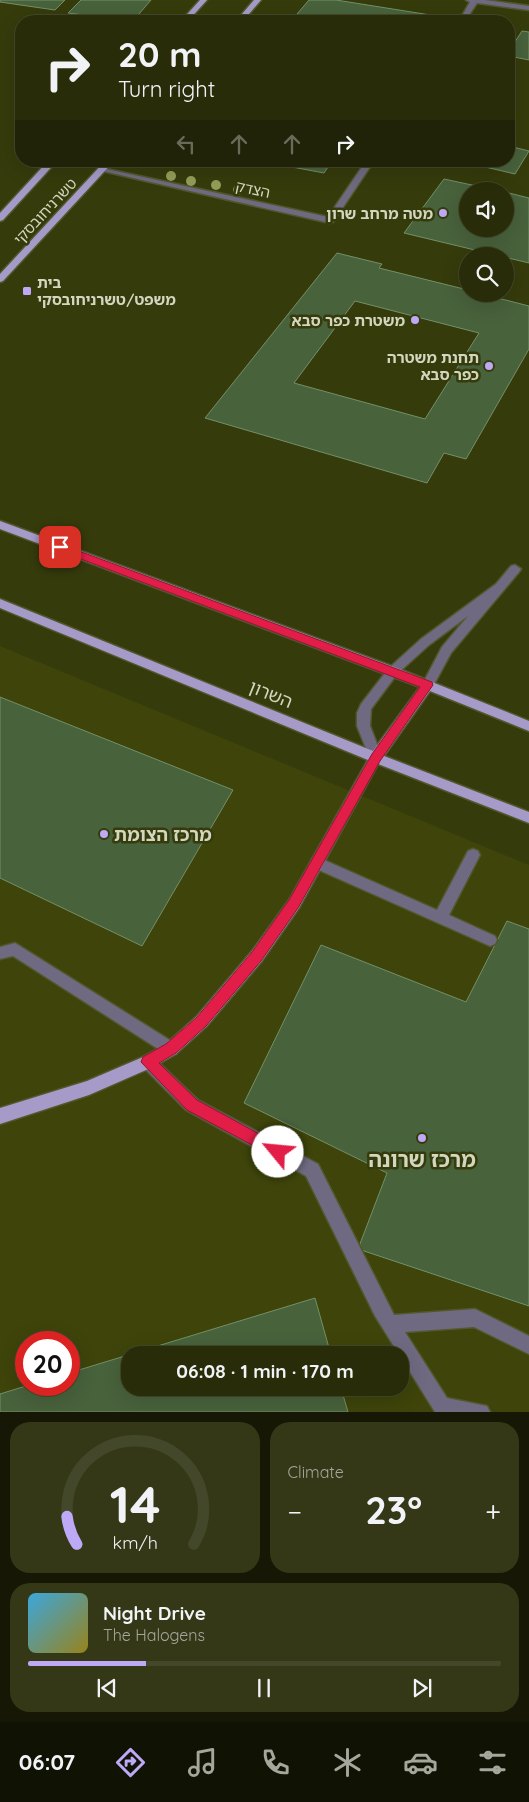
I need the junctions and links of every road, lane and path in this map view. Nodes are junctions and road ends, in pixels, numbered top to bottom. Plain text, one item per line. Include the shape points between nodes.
1 (204, 0) edge
2 (258, 0) edge
3 (472, 0) edge
4 (529, 8) edge
5 (190, 15) edge
6 (244, 15) edge
7 (465, 15) edge
8 (47, 167) edge
9 (105, 167) edge
10 (366, 167) edge
11 (102, 170) junction
12 (0, 218) edge
13 (330, 220) junction
14 (324, 230) dead end
15 (0, 279) edge
16 (0, 520) edge
17 (0, 525) edge
18 (23, 534) junction
19 (515, 569) dead end
20 (499, 587) junction
21 (0, 603) edge
22 (393, 671) junction
23 (428, 685) junction
24 (529, 726) edge
25 (376, 758) junction
26 (529, 818) edge
27 (473, 855) dead end
28 (317, 863) junction
29 (440, 918) junction
30 (490, 940) dead end
31 (0, 952) edge
32 (171, 1049) junction
33 (148, 1062) junction
34 (0, 1116) edge
35 (391, 1324) junction
36 (529, 1345) edge
37 (481, 1412) edge

1 - 5 main road
2 - 6 main road
3 - 4 street
3 - 7 street
8 - 12 main road, טשרניחובסקי
9 - 11 main road, טשרניחובסקי
10 - 13 street
11 - 13 street, הצדק
11 - 15 main road, טשרניחובסקי
13 - 14 street
16 - 18 main road
17 - 18 main road
18 - 22 main road
19 - 20 street
20 - 22 street via 425,642
20 - 23 street via 446,650
21 - 25 main road, השרון
22 - 23 main road
22 - 25 street via 363,712
23 - 24 main road
23 - 25 main road
25 - 26 main road, השרון
25 - 28 main road
27 - 29 street
28 - 29 street
28 - 32 main road via 294,904 257,956 202,1021
29 - 30 street
31 - 32 street via 15,949
32 - 33 main road
33 - 34 main road via 89,1088
33 - 35 street via 192,1105 312,1170 381,1310
35 - 36 street via 475,1318
35 - 37 street via 442,1406

